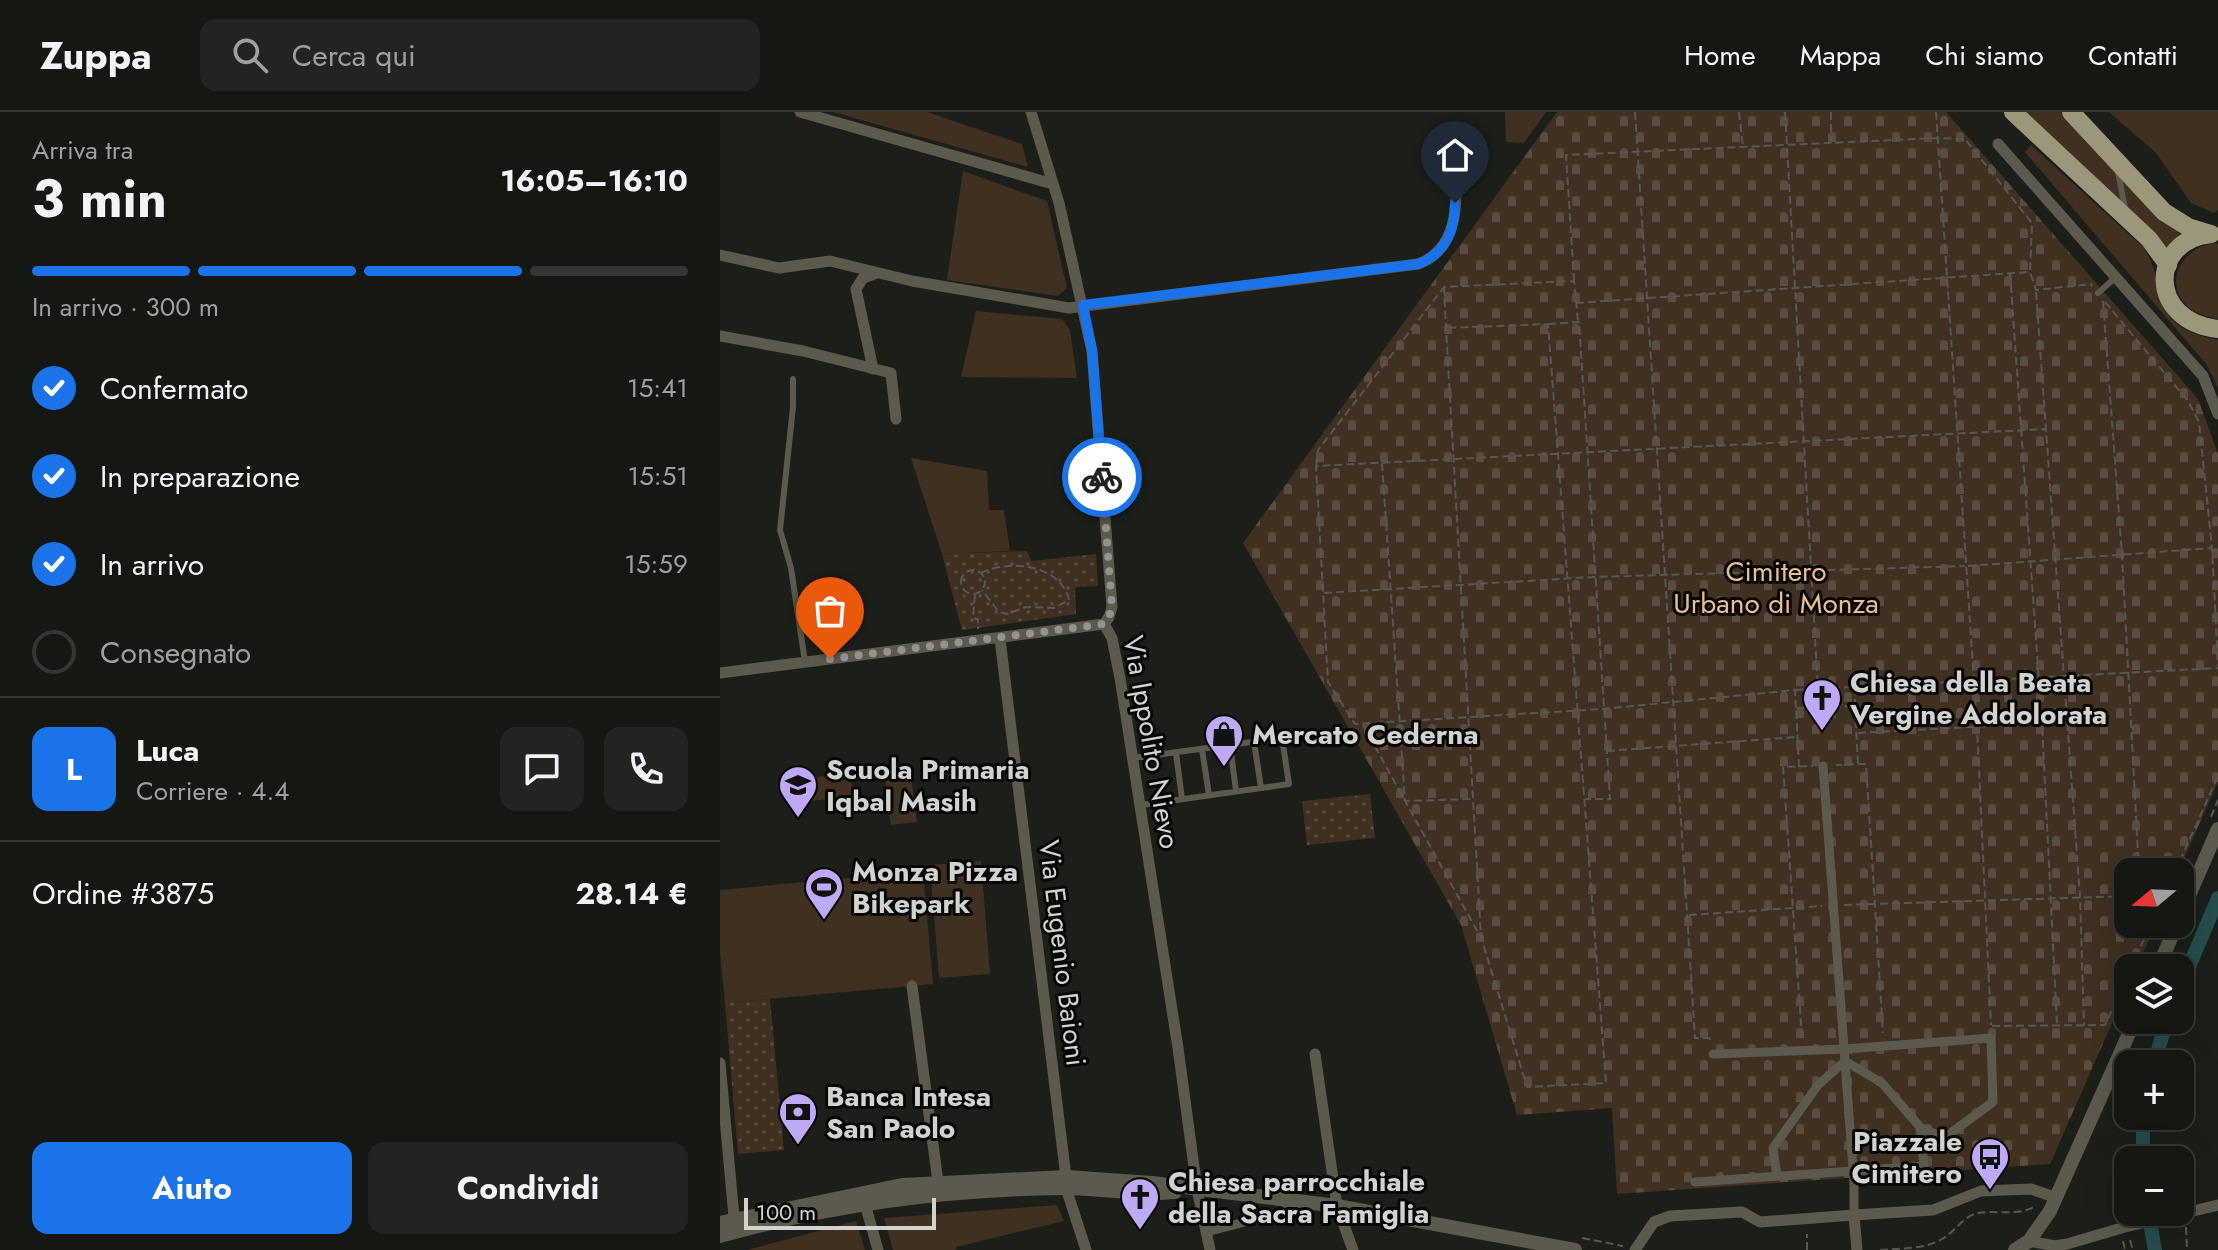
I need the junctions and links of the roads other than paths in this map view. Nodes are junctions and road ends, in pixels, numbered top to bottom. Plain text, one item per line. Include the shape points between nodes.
1 (800, 112) edge
2 (1031, 112) edge
3 (2013, 112) edge
4 (2071, 112) edge
5 (1452, 133) dead end
6 (1998, 144) dead end
7 (2115, 157) junction
8 (1053, 184) junction
9 (2127, 219) junction
10 (2216, 234) edge
11 (720, 255) edge
12 (2168, 265) junction
13 (878, 273) junction
14 (2116, 277) junction
15 (2098, 293) road end
16 (1083, 305) junction
17 (2218, 329) edge
18 (720, 336) edge
19 (873, 369) junction
20 (793, 379) dead end
21 (2218, 414) edge
22 (896, 419) dead end
23 (1104, 624) junction
24 (1000, 639) junction
25 (805, 662) junction
26 (720, 673) edge
27 (1254, 742) junction
28 (1230, 745) junction
29 (1202, 749) junction
30 (1176, 753) junction
31 (1133, 758) junction
32 (1823, 766) road end
33 (1261, 788) junction
34 (1236, 791) junction
35 (1209, 795) junction
36 (1182, 799) junction
37 (1141, 805) junction
38 (2218, 829) edge
39 (2194, 884) edge
40 (912, 986) dead end
41 (2128, 1034) edge
42 (1845, 1049) junction
43 (1315, 1054) dead end
44 (1713, 1054) road end
45 (1845, 1061) junction
46 (720, 1063) edge
47 (1920, 1127) junction
48 (1854, 1171) junction
49 (1777, 1176) junction
50 (938, 1182) junction
51 (1695, 1182) dead end
52 (1066, 1183) junction
53 (1197, 1189) junction
54 (2050, 1196) junction
55 (1291, 1201) junction
56 (865, 1204) junction
57 (2218, 1205) edge
58 (1337, 1206) junction
59 (1854, 1215) junction
60 (730, 1225) edge
61 (1206, 1232) junction
62 (720, 1236) edge
63 (2029, 1241) junction
64 (878, 1250) edge
65 (1086, 1250) edge
66 (1210, 1250) edge
67 (1353, 1250) edge
68 (1575, 1250) edge
69 (1635, 1250) edge
70 (1857, 1250) edge
71 (2015, 1250) edge

1 - 8 street
2 - 8 street, Via Ippolito Nievo
3 - 9 main road
4 - 7 main road
5 - 16 street via 1455,224 1428,261
6 - 14 street
7 - 9 lane
7 - 10 main road via 2164,212 2188,227
8 - 16 street, Via Ippolito Nievo
9 - 12 main road
10 - 12 main road via 2184,243
11 - 13 street via 779,268 830,261
12 - 17 main road via 2166,291 2177,312 2196,325
13 - 16 street via 1056,308
13 - 19 street via 863,278 856,289
14 - 15 lane
14 - 21 street via 2203,376
16 - 23 street, Via Ippolito Nievo via 1092,351 1112,607
18 - 19 street
19 - 22 street via 891,373
20 - 25 lane via 780,530
23 - 24 street
23 - 31 street, Via Ippolito Nievo via 1112,638
24 - 25 street
24 - 52 street, Via Eugenio Baioni
25 - 26 street
27 - 28 lane
27 - 33 lane
27 - 33 lane via 1282,738 1287,769 1289,784
28 - 29 lane
28 - 34 lane
29 - 30 lane
29 - 35 lane
30 - 31 lane
30 - 36 lane
31 - 37 street, Via Ippolito Nievo
32 - 42 street
33 - 34 lane
34 - 35 lane
35 - 36 lane
36 - 37 lane
37 - 53 street, Via Ippolito Nievo
38 - 39 street
40 - 50 street
41 - 54 street
42 - 44 street
42 - 45 street
42 - 47 street via 1991,1038 1993,1102 1944,1138
43 - 58 street
45 - 47 street via 1882,1083
45 - 48 street
45 - 49 street via 1818,1085 1773,1148
46 - 60 street
47 - 48 street via 1924,1166
48 - 49 street
48 - 59 street
49 - 51 street
50 - 52 street
50 - 60 street via 902,1185
52 - 53 street
52 - 56 street
52 - 65 street, Via Eugenio Baioni
53 - 55 street
53 - 61 street, Via Ippolito Nievo
54 - 59 street via 2031,1189 1981,1191 1933,1210
54 - 63 street via 2040,1228
55 - 58 street
55 - 61 street via 1284,1212
56 - 60 street
56 - 64 street
57 - 63 street via 2055,1246
58 - 67 street
58 - 68 street
59 - 69 street via 1760,1222 1742,1212 1670,1216 1654,1222
59 - 70 street
60 - 62 street
61 - 66 street, Via Ippolito Nievo
63 - 71 street

